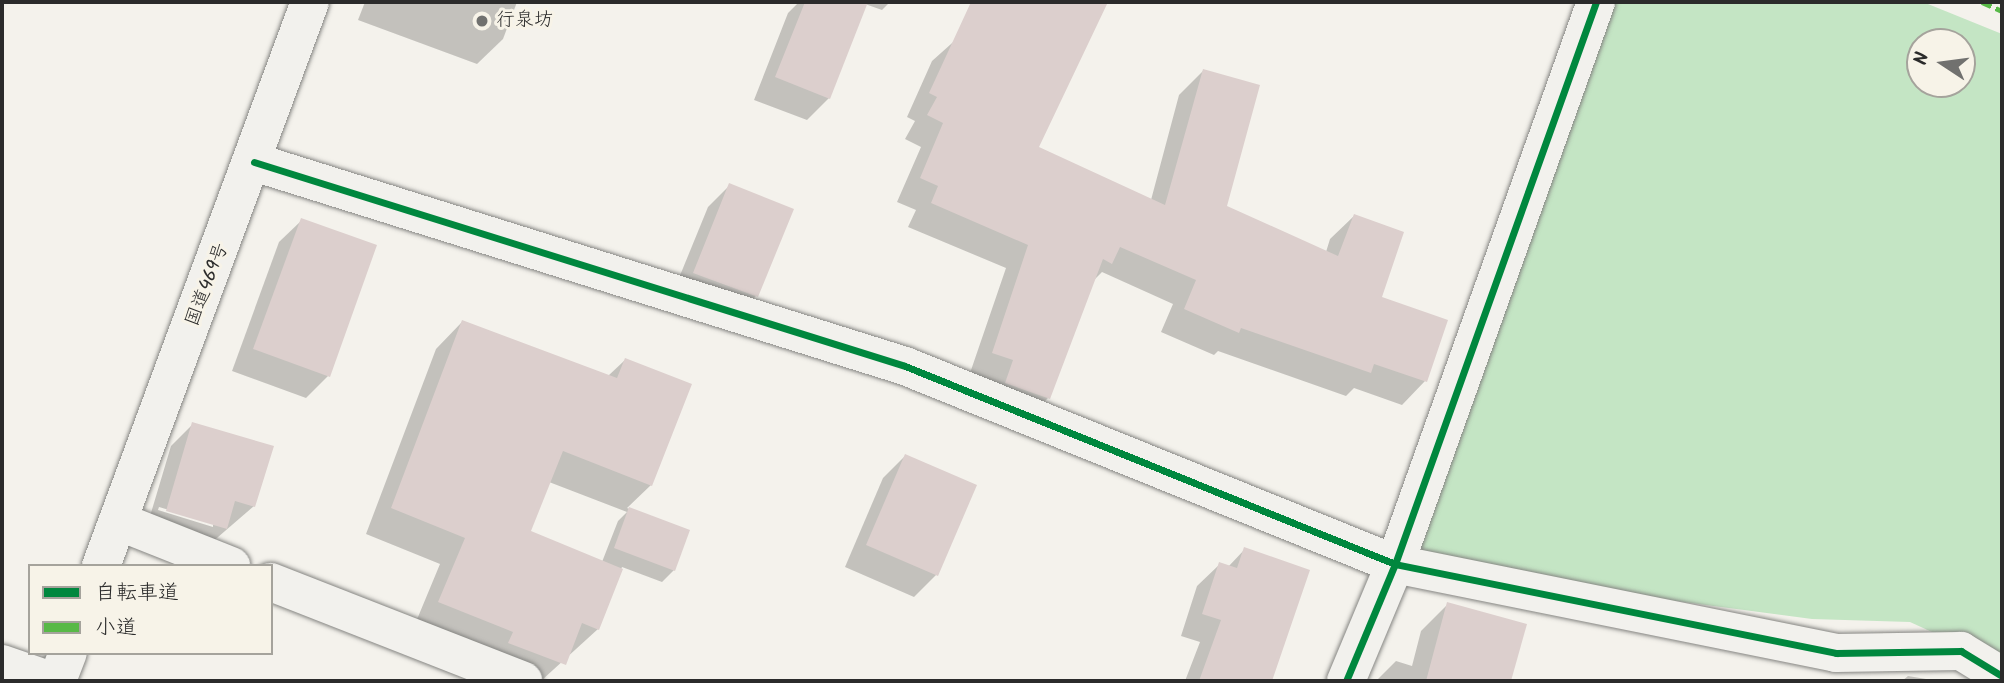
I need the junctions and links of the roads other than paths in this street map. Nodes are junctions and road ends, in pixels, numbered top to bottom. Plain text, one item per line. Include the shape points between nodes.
1 (310, 2) edge
2 (1596, 2) edge
3 (254, 162) junction
4 (118, 521) junction
5 (102, 564) edge
6 (226, 564) edge
7 (1395, 564) junction
8 (273, 583) edge
9 (67, 655) edge
10 (2, 664) edge
11 (2002, 676) edge
12 (51, 681) edge
13 (57, 681) edge
14 (523, 681) edge
15 (1346, 681) edge

1 - 3 main road, 国道469号
2 - 7 main road
3 - 4 main road, 国道469号
3 - 7 main road via 905,366
4 - 5 main road, 国道469号
4 - 6 main road
7 - 11 main road via 1836,653 1961,650
7 - 15 main road
8 - 14 main road
9 - 13 main road
10 - 12 main road

